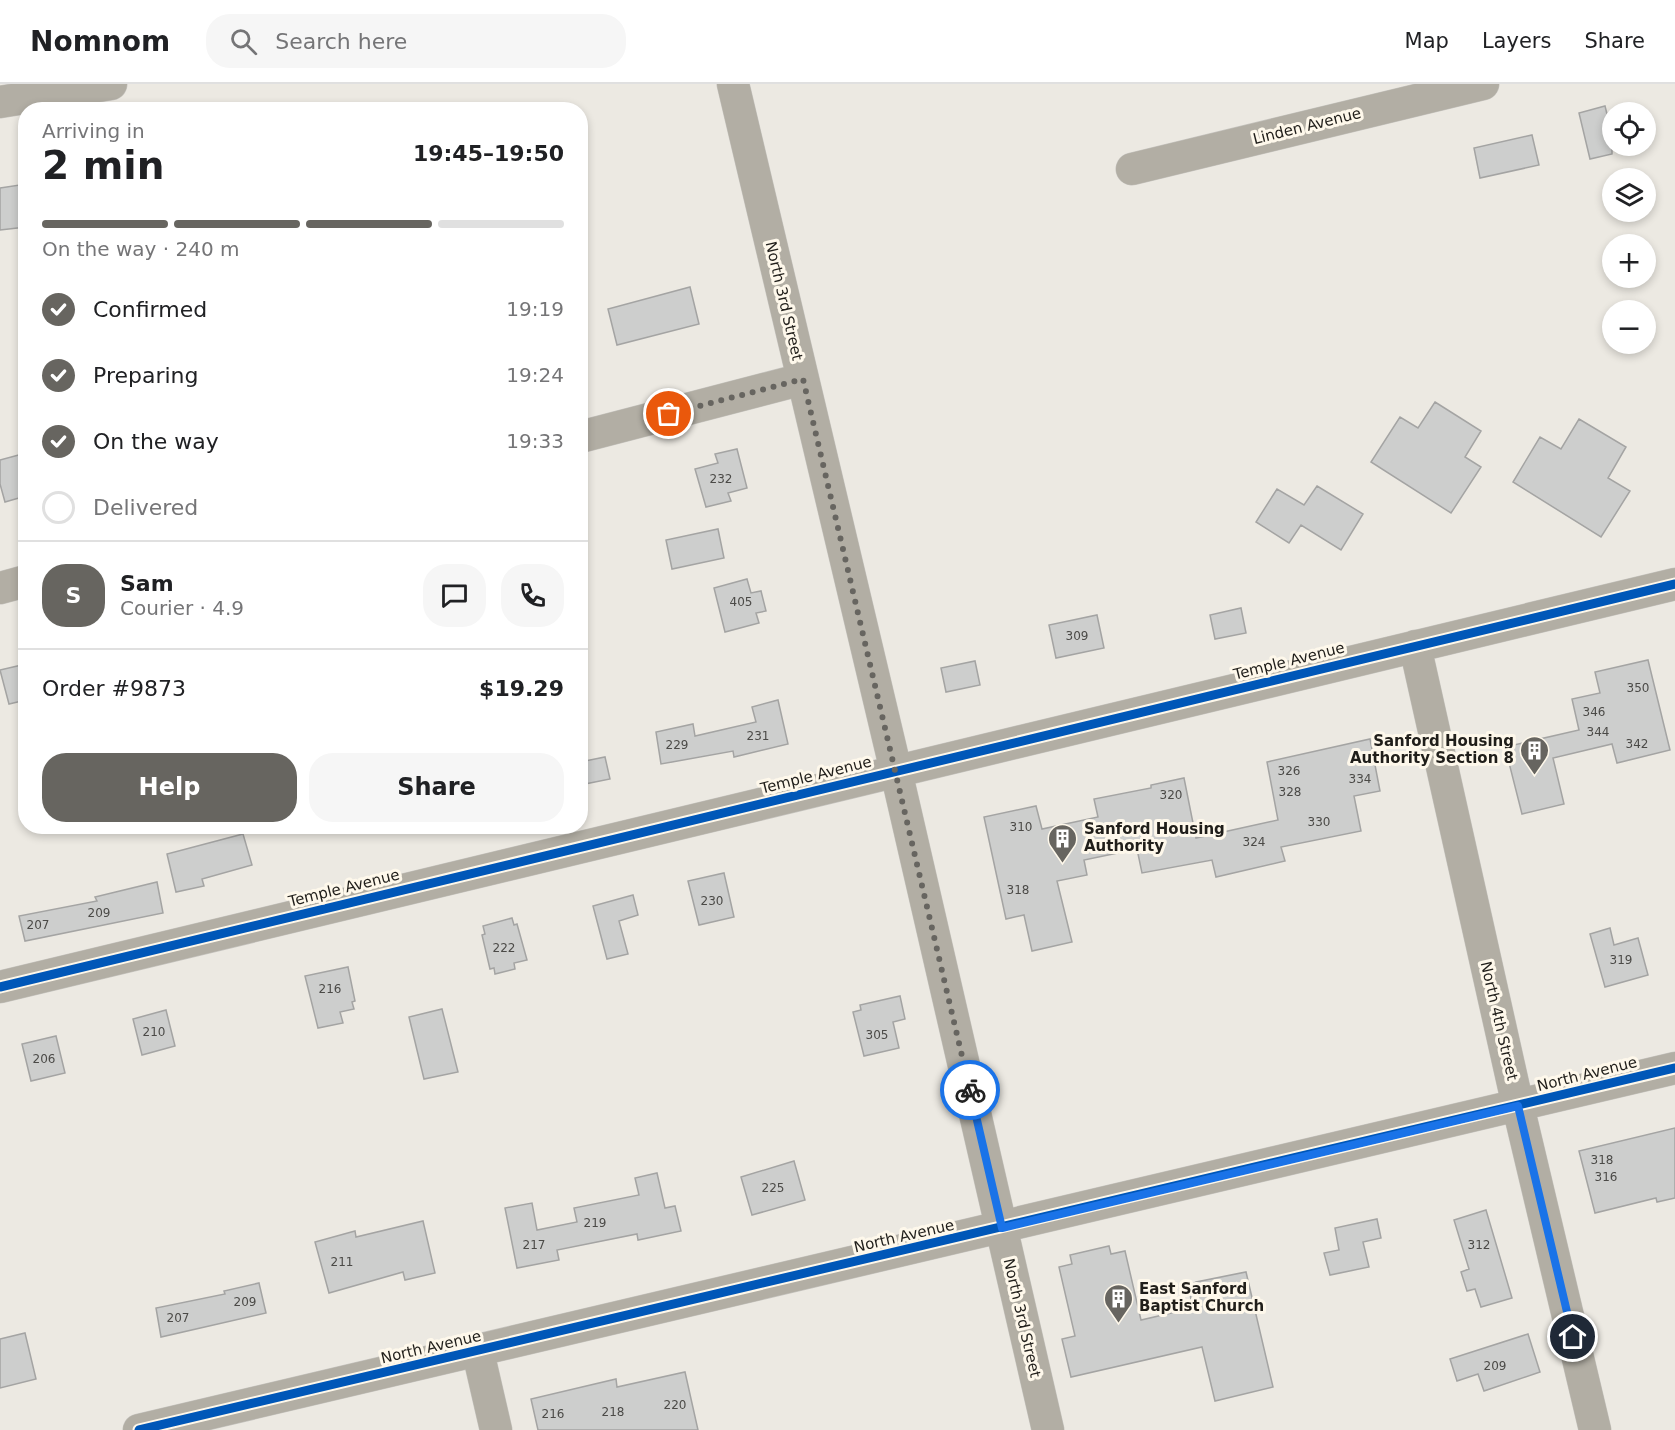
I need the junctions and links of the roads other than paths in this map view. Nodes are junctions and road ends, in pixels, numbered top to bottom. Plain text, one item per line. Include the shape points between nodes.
1 (111, 84) edge
2 (733, 84) edge
3 (1483, 84) edge
4 (0, 102) edge
5 (1132, 169) dead end
6 (803, 379) junction
7 (588, 435) edge
8 (18, 583) edge
9 (1675, 584) edge
10 (0, 588) edge
11 (1415, 646) junction
12 (896, 771) junction
13 (0, 987) edge
14 (1675, 1068) edge
15 (1518, 1106) junction
16 (1002, 1228) junction
17 (478, 1352) junction
18 (139, 1430) edge
19 (496, 1430) edge
20 (1048, 1430) edge
21 (1595, 1430) edge

1 - 4 street
2 - 6 street, North 3rd Street
3 - 5 street, Linden Avenue
6 - 7 street
6 - 12 street, North 3rd Street
8 - 10 street
9 - 11 street, Temple Avenue
11 - 12 street, Temple Avenue
11 - 15 street, North 4th Street
12 - 13 street, Temple Avenue
12 - 16 street, North 3rd Street
14 - 15 street, North Avenue
15 - 16 street, North Avenue
15 - 21 street, North 4th Street
16 - 17 street, North Avenue
16 - 20 street, North 3rd Street
17 - 18 street, North Avenue
17 - 19 street

